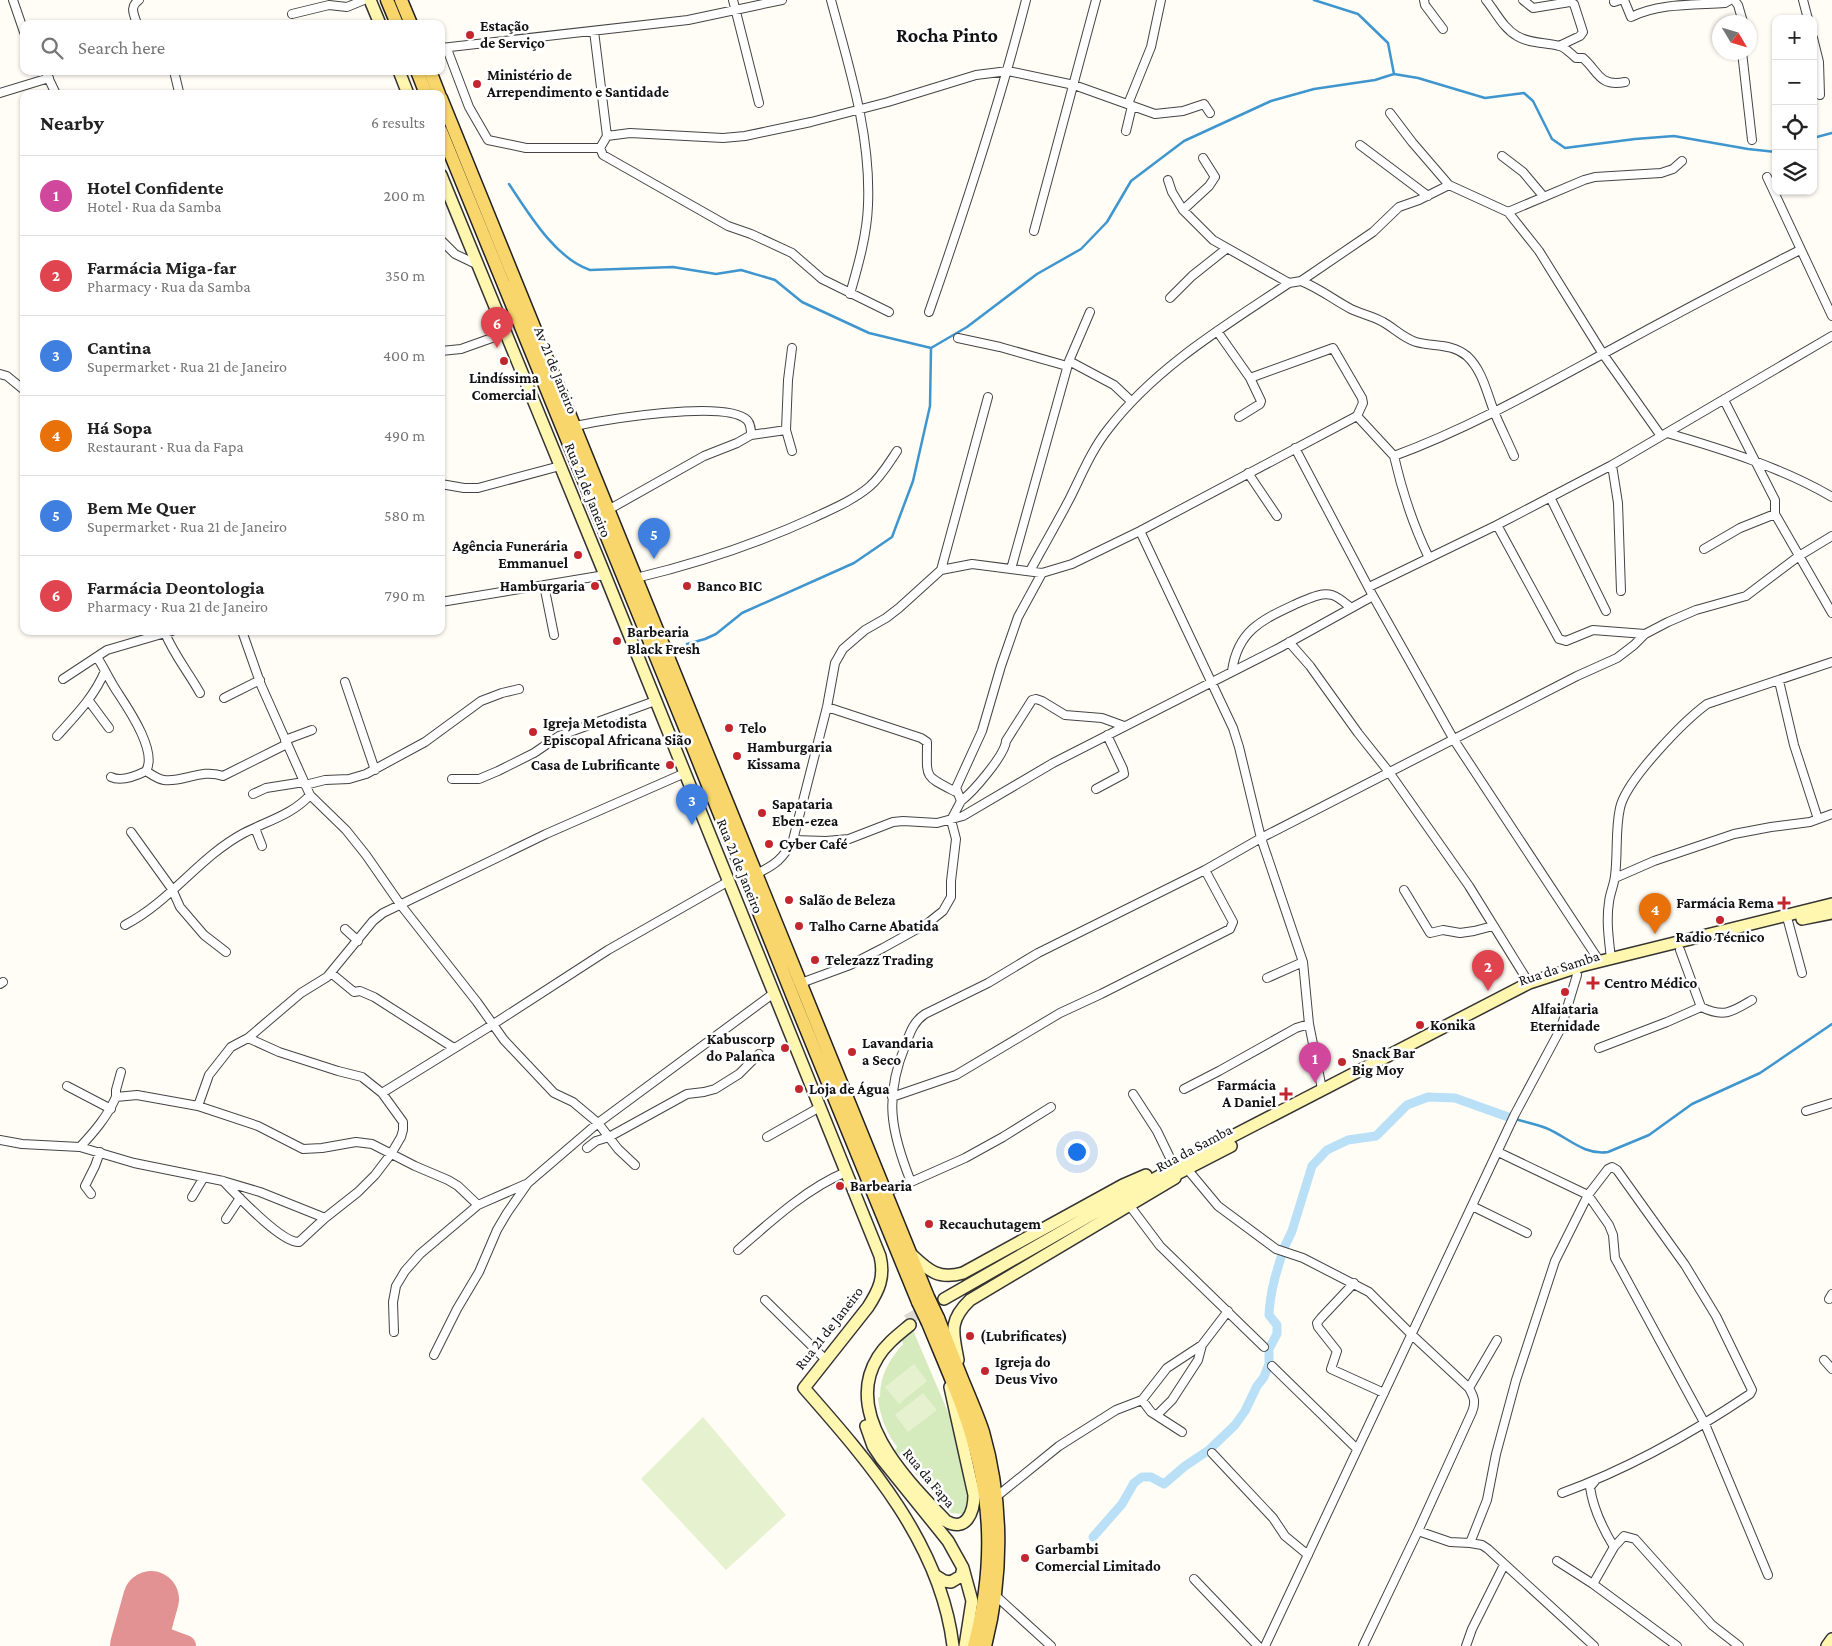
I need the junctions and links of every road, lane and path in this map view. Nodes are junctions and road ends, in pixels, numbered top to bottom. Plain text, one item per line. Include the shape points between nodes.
1 (13, 0) edge
2 (139, 0) edge
3 (364, 0) edge
4 (370, 0) edge
5 (387, 0) edge
6 (403, 0) edge
7 (733, 0) edge
8 (782, 0) edge
9 (831, 0) edge
10 (1026, 0) edge
11 (1096, 0) edge
12 (1161, 0) edge
13 (1424, 0) edge
14 (1497, 0) edge
15 (1523, 0) edge
16 (1730, 0) edge
17 (1734, 0) edge
18 (1803, 0) edge
19 (1487, 1) edge
20 (1619, 1) edge
21 (1550, 3) edge
22 (735, 10) junction
23 (292, 14) dead end
24 (1741, 15) edge
25 (1807, 15) edge
26 (20, 20) edge
27 (136, 20) edge
28 (378, 20) edge
29 (395, 20) edge
30 (409, 20) edge
31 (1443, 29) dead end
32 (594, 31) junction
33 (1559, 46) junction
34 (445, 49) edge
35 (445, 51) edge
36 (1817, 54) edge
37 (1743, 60) edge
38 (1008, 71) junction
39 (47, 75) edge
40 (175, 75) edge
41 (401, 75) edge
42 (419, 75) edge
43 (432, 75) edge
44 (1625, 82) dead end
45 (1074, 85) junction
46 (54, 90) edge
47 (179, 90) edge
48 (406, 90) edge
49 (424, 90) edge
50 (437, 90) edge
51 (0, 93) edge
52 (1820, 95) dead end
53 (758, 103) dead end
54 (1130, 105) junction
55 (445, 108) edge
56 (860, 110) junction
57 (1210, 113) dead end
58 (1390, 114) dead end
59 (1126, 131) dead end
60 (607, 136) junction
61 (1752, 140) dead end
62 (445, 141) edge
63 (1360, 145) dead end
64 (600, 148) junction
65 (1502, 156) dead end
66 (1203, 158) dead end
67 (1682, 160) dead end
68 (1767, 177) dead end
69 (1168, 180) dead end
70 (445, 185) edge
71 (1449, 185) junction
72 (1428, 196) junction
73 (1544, 197) junction
74 (1183, 210) junction
75 (1508, 212) junction
76 (1034, 231) dead end
77 (445, 244) edge
78 (1226, 249) junction
79 (1800, 250) junction
80 (478, 266) junction
81 (1301, 281) junction
82 (1289, 283) junction
83 (850, 294) junction
84 (1170, 298) dead end
85 (889, 312) dead end
86 (929, 312) dead end
87 (1090, 312) dead end
88 (1832, 316) edge
89 (1217, 331) junction
90 (506, 333) junction
91 (1832, 336) edge
92 (958, 338) dead end
93 (792, 348) dead end
94 (445, 351) edge
95 (1603, 354) junction
96 (1068, 364) junction
97 (0, 374) edge
98 (1250, 378) junction
99 (20, 386) edge
100 (988, 397) dead end
101 (1724, 400) junction
102 (1131, 401) junction
103 (1495, 413) junction
104 (1357, 416) junction
105 (1239, 417) dead end
106 (575, 426) junction
107 (786, 430) junction
108 (751, 435) junction
109 (1664, 435) junction
110 (1295, 448) junction
111 (792, 451) dead end
112 (897, 451) dead end
113 (1394, 456) junction
114 (1514, 456) dead end
115 (1756, 463) junction
116 (560, 466) junction
117 (1612, 466) junction
118 (1248, 473) junction
119 (445, 485) edge
120 (1550, 497) junction
121 (1832, 497) edge
122 (608, 510) junction
123 (1775, 514) junction
124 (1277, 516) dead end
125 (1497, 525) junction
126 (1140, 531) junction
127 (1832, 536) edge
128 (1704, 549) dead end
129 (1799, 556) junction
130 (1429, 558) junction
131 (940, 570) junction
132 (1011, 570) junction
133 (1030, 572) junction
134 (1042, 572) junction
135 (605, 575) junction
136 (636, 578) junction
137 (544, 585) junction
138 (1369, 587) junction
139 (1620, 591) dead end
140 (1373, 596) junction
141 (445, 601) edge
142 (1351, 608) junction
143 (1606, 611) dead end
144 (1832, 613) edge
145 (1644, 634) junction
146 (159, 635) edge
147 (170, 635) edge
148 (243, 635) edge
149 (554, 635) dead end
150 (1289, 642) junction
151 (653, 650) joint
152 (97, 657) junction
153 (1832, 662) edge
154 (105, 670) junction
155 (1232, 671) junction
156 (64, 679) dead end
157 (260, 680) junction
158 (1779, 681) junction
159 (346, 682) dead end
160 (1211, 682) junction
161 (519, 689) dead end
162 (200, 693) dead end
163 (224, 698) dead end
164 (88, 701) junction
165 (655, 701) junction
166 (827, 707) junction
167 (1124, 726) junction
168 (109, 728) dead end
169 (312, 730) dead end
170 (1107, 735) junction
171 (57, 736) dead end
172 (1454, 740) junction
173 (286, 742) junction
174 (375, 770) junction
175 (146, 771) junction
176 (1390, 772) junction
177 (685, 773) junction
178 (110, 776) dead end
179 (452, 779) dead end
180 (304, 784) junction
181 (1096, 789) dead end
182 (956, 792) junction
183 (253, 794) dead end
184 (310, 794) junction
185 (961, 801) junction
186 (1832, 814) edge
187 (1818, 819) junction
188 (951, 820) junction
189 (256, 828) junction
190 (131, 832) dead end
191 (1261, 838) junction
192 (793, 840) junction
193 (262, 846) dead end
194 (1205, 870) junction
195 (756, 874) junction
196 (1615, 878) junction
197 (729, 881) junction
198 (172, 889) junction
199 (1404, 890) dead end
200 (400, 904) junction
201 (1832, 904) edge
202 (1832, 913) edge
203 (1788, 921) junction
204 (125, 924) dead end
205 (1493, 926) junction
206 (345, 929) dead end
207 (358, 941) junction
208 (1680, 950) junction
209 (226, 952) dead end
210 (1611, 959) junction
211 (1303, 962) junction
212 (1600, 962) junction
213 (331, 973) junction
214 (1802, 973) dead end
215 (1576, 975) junction
216 (1267, 978) dead end
217 (801, 983) junction
218 (1529, 983) junction
219 (774, 993) junction
220 (1752, 1000) dead end
221 (1701, 1007) junction
222 (1309, 1024) junction
223 (492, 1025) junction
224 (248, 1038) junction
225 (454, 1048) junction
226 (1599, 1048) dead end
227 (758, 1054) dead end
228 (121, 1072) dead end
229 (67, 1086) dead end
230 (1184, 1089) dead end
231 (1322, 1089) junction
232 (382, 1093) junction
233 (1133, 1094) dead end
234 (892, 1097) junction
235 (116, 1098) junction
236 (1832, 1103) edge
237 (198, 1106) junction
238 (1051, 1107) dead end
239 (820, 1108) junction
240 (111, 1109) junction
241 (1806, 1111) dead end
242 (598, 1123) junction
243 (609, 1137) junction
244 (766, 1137) dead end
245 (0, 1140) edge
246 (80, 1147) junction
247 (586, 1148) dead end
248 (100, 1152) junction
249 (1498, 1152) junction
250 (391, 1154) junction
251 (1199, 1158) junction
252 (1173, 1164) junction
253 (635, 1165) dead end
254 (1188, 1170) junction
255 (846, 1172) junction
256 (204, 1177) junction
257 (223, 1181) junction
258 (911, 1182) junction
259 (528, 1183) junction
260 (886, 1192) junction
261 (92, 1194) dead end
262 (1588, 1195) junction
263 (192, 1197) dead end
264 (240, 1198) junction
265 (478, 1205) junction
266 (1130, 1206) junction
267 (1472, 1206) junction
268 (324, 1218) junction
269 (226, 1219) dead end
270 (1527, 1233) dead end
271 (738, 1250) dead end
272 (912, 1256) junction
273 (1354, 1283) junction
274 (923, 1299) junction
275 (765, 1300) dead end
276 (944, 1301) dead end
277 (1228, 1312) junction
278 (933, 1321) junction
279 (394, 1332) dead end
280 (1411, 1334) junction
281 (1497, 1340) dead end
282 (1202, 1345) junction
283 (1264, 1347) dead end
284 (434, 1355) dead end
285 (826, 1360) junction
286 (1824, 1360) dead end
287 (1272, 1366) dead end
288 (946, 1368) junction
289 (1832, 1370) edge
290 (962, 1379) junction
291 (1469, 1388) junction
292 (1384, 1393) junction
293 (1142, 1400) junction
294 (1157, 1415) junction
295 (1705, 1424) junction
296 (1182, 1432) dead end
297 (1357, 1448) junction
298 (1212, 1454) dead end
299 (1594, 1481) junction
300 (1562, 1493) dead end
301 (996, 1497) junction
302 (1418, 1531) junction
303 (1470, 1543) junction
304 (1614, 1547) junction
305 (1308, 1555) junction
306 (1557, 1561) dead end
307 (1504, 1565) junction
308 (964, 1568) junction
309 (1768, 1575) dead end
310 (936, 1576) junction
311 (1194, 1579) dead end
312 (1593, 1584) junction
313 (995, 1595) junction
314 (1832, 1639) edge
315 (953, 1646) edge
316 (965, 1646) edge
317 (974, 1646) edge
318 (985, 1646) edge
319 (1052, 1646) edge
320 (1258, 1646) edge
321 (1265, 1646) edge
322 (1363, 1646) edge
323 (1466, 1646) edge
324 (1594, 1646) edge
325 (1677, 1646) edge
326 (1739, 1646) edge
327 (1827, 1646) edge

1 - 26 street
2 - 27 street via 132,8
3 - 23 street via 347,7 328,4
4 - 28 main road
5 - 29 main road
6 - 30 main road
7 - 22 street
8 - 22 street
9 - 56 street
10 - 38 street
11 - 45 street
12 - 54 street via 1151,47
13 - 31 street
14 - 19 street
15 - 21 street via 1533,8
16 - 20 street via 1643,10 1631,17
17 - 24 street
18 - 25 street
19 - 33 street via 1515,36
21 - 33 street via 1574,4 1583,32
22 - 32 street via 688,20
22 - 53 street
32 - 34 street
32 - 60 street
33 - 44 street via 1576,58 1584,58 1608,83
35 - 64 street via 469,107 488,140 526,148
36 - 52 street
37 - 61 street
38 - 45 street
38 - 56 street via 976,75
38 - 86 street
39 - 46 street
39 - 51 street
40 - 47 street
41 - 48 main road
42 - 49 main road
43 - 50 main road
45 - 54 street
45 - 76 street
54 - 57 street via 1163,114 1204,104
54 - 59 street
55 - 106 main road, Rua 21 de Janeiro
56 - 60 street via 745,136 723,138 630,132
56 - 83 street via 866,146 868,206
58 - 71 street
60 - 64 street
62 - 151 main road, Av 21 de Janeiro
63 - 72 street
64 - 83 street via 603,155 728,226 792,253 814,274
65 - 73 street via 1523,172
66 - 74 street via 1215,177
67 - 73 street via 1673,169 1660,173 1595,177
68 - 79 street
69 - 74 street
70 - 80 main road, Rua 21 de Janeiro
71 - 72 street
71 - 75 street
72 - 81 street via 1399,207 1373,232
73 - 75 street
74 - 78 street
75 - 95 street via 1539,251
77 - 80 street via 455,254
78 - 82 street
78 - 84 street
79 - 88 street
79 - 95 street
80 - 90 main road, Rua 21 de Janeiro
81 - 82 street
81 - 103 street via 1348,308 1381,321 1407,338 1440,344 1467,356 1486,386
82 - 89 street
83 - 85 street
87 - 96 street
89 - 98 street
89 - 102 street via 1181,356
90 - 94 street via 461,349
90 - 116 main road, Rua 21 de Janeiro
91 - 101 street
92 - 96 street
93 - 107 street
95 - 103 street
95 - 109 street
96 - 102 street via 1114,386
96 - 132 street
97 - 99 street via 8,376
98 - 104 street via 1333,348 1362,398
98 - 105 street via 1261,403
100 - 131 street
101 - 109 street
101 - 115 street
102 - 133 street via 1092,454
103 - 113 street
103 - 114 street
104 - 110 street
104 - 113 street
106 - 108 street via 649,414 705,411 745,418 750,424
106 - 122 main road, Rua 21 de Janeiro
107 - 108 street
107 - 111 street
108 - 122 street via 704,456
109 - 115 street via 1705,444
109 - 117 street
110 - 118 street
110 - 138 street
112 - 136 street via 876,481 844,503 747,547
113 - 130 street via 1409,512
115 - 121 street
115 - 123 street via 1775,500
116 - 119 street via 478,488
116 - 135 main road, Rua 21 de Janeiro
117 - 120 street
117 - 139 street via 1618,503
118 - 124 street
118 - 126 street
120 - 125 street
120 - 143 street
122 - 136 main road, Rua 21 de Janeiro
123 - 128 street via 1740,528
123 - 129 street
125 - 130 street
125 - 145 street via 1559,639 1566,641 1593,630
126 - 134 street via 1072,564
126 - 160 street
127 - 129 street
129 - 144 street
129 - 145 street via 1746,596 1696,610
130 - 138 street
131 - 132 street via 972,564
131 - 166 street via 899,608 843,648 836,663
132 - 133 street
133 - 134 street
134 - 182 street via 1018,617 982,731
135 - 137 street
135 - 165 main road, Rua 21 de Janeiro
136 - 195 main road, Rua 21 de Janeiro
137 - 141 street
137 - 149 street
138 - 140 street
140 - 142 street
140 - 172 street
142 - 150 street
142 - 155 street via 1333,595 1325,594 1271,615 1248,633 1236,653
145 - 172 street via 1617,658
146 - 152 street via 108,650
147 - 162 street via 175,655
148 - 157 street
150 - 155 street
150 - 176 street
151 - 274 main road, Rua 21 de Janeiro via 904,1271
152 - 154 street
152 - 156 street
153 - 158 street
154 - 164 street
154 - 175 street via 143,739 149,760
155 - 160 street
157 - 163 street
157 - 173 street
158 - 187 street via 1799,762
158 - 196 street via 1707,704 1664,744 1623,797 1616,833
159 - 174 street
160 - 167 street
160 - 191 street via 1233,728
161 - 174 street via 481,702 425,742
164 - 168 street
164 - 171 street
165 - 177 main road, Rua 21 de Janeiro
165 - 179 street via 559,736 534,753 479,779
166 - 182 street via 921,738 927,742 927,773 931,780
166 - 192 street
167 - 170 street
167 - 185 street via 1102,718 1064,715 1042,701 1032,700 1006,741 1005,748 980,783
169 - 173 street
170 - 181 street via 1124,774
170 - 188 street
172 - 176 street
172 - 212 street
173 - 175 street via 223,776 214,773 167,780
173 - 180 street
174 - 180 street via 356,778
175 - 178 street via 123,779
176 - 191 street
176 - 205 street
177 - 197 main road, Rua 21 de Janeiro
177 - 200 street via 546,834
180 - 183 street via 266,788
180 - 184 street
182 - 185 street
184 - 189 street via 296,808
184 - 200 street via 354,839
185 - 188 street
186 - 187 street
187 - 196 street via 1734,834
188 - 192 street via 937,823 893,822 849,839
188 - 217 street via 956,839 951,897 943,911 928,923 850,965
189 - 193 street
189 - 198 street via 228,842
190 - 198 street
191 - 194 street
191 - 211 street
192 - 195 street via 774,865
194 - 234 street via 925,1014 913,1026 899,1061
194 - 234 street via 1233,922 1230,928 1060,1013 956,1075
195 - 217 main road, Rua 21 de Janeiro
196 - 210 street via 1608,921
197 - 219 main road, Rua 21 de Janeiro
197 - 223 street via 608,950
198 - 204 street via 147,911
198 - 209 street via 180,907 204,935
199 - 205 street via 1430,933 1443,930 1460,933
200 - 207 street via 383,913
200 - 223 street
201 - 210 main road
202 - 203 main road, Rua da Samba
203 - 208 main road, Rua da Samba
203 - 214 street
205 - 218 street
206 - 207 street
207 - 213 street
208 - 215 main road, Rua da Samba
208 - 221 street
210 - 212 main road
211 - 216 street
211 - 222 street
212 - 218 main road
213 - 224 street via 297,996
213 - 225 street via 354,992 374,997
215 - 249 street via 1561,1028
215 - 251 main road, Rua da Samba via 1499,1005
217 - 260 main road, Rua 21 de Janeiro
218 - 231 main road, Rua da Samba
219 - 239 main road, Rua 21 de Janeiro
219 - 242 street
220 - 221 street via 1731,1013 1711,1012
221 - 226 street
222 - 230 street
222 - 231 street
223 - 225 street
223 - 242 street via 554,1093 573,1102
224 - 232 street via 279,1052 357,1075
224 - 237 street via 231,1047 215,1066
225 - 232 street
227 - 243 street via 738,1074 715,1089 687,1094
228 - 235 street
229 - 240 street
231 - 251 main road, Rua da Samba
232 - 250 street via 403,1122 401,1137
233 - 252 street
234 - 258 street via 893,1127
235 - 237 street via 137,1095
235 - 240 street
236 - 241 street
237 - 250 street via 258,1126 303,1148 364,1142
238 - 258 street via 965,1158
239 - 244 street
239 - 255 main road, Rua 21 de Janeiro
240 - 246 street
242 - 243 street
242 - 259 street
243 - 247 street
243 - 253 street
245 - 246 street
246 - 248 street
248 - 256 street via 134,1163
248 - 261 street via 85,1186
249 - 262 street
249 - 267 street
250 - 265 street via 458,1186
250 - 268 street via 358,1192
251 - 252 main road
251 - 254 main road
251 - 276 main road, Rua da Samba
252 - 272 main road via 1123,1185 963,1273 937,1274
254 - 266 main road
254 - 273 street via 1218,1206 1276,1249 1290,1252
255 - 271 street via 800,1200
255 - 285 main road, Rua 21 de Janeiro via 878,1249 883,1276 877,1294
256 - 257 street
256 - 263 street
257 - 264 street
257 - 268 street
258 - 260 street
259 - 265 street
259 - 284 street via 497,1230 479,1272 456,1309
260 - 272 main road, Rua 21 de Janeiro
262 - 295 street via 1609,1225 1615,1258
262 - 295 street via 1608,1169 1617,1170 1685,1264 1753,1388 1750,1394
262 - 303 street via 1555,1261 1516,1380 1487,1500
264 - 268 street via 292,1242 299,1242
264 - 269 street
265 - 279 street via 420,1254 405,1271 396,1286 393,1302
266 - 277 street via 1160,1246
266 - 290 main road via 978,1295 963,1307 957,1314 953,1331
267 - 270 street
267 - 280 street
272 - 274 main road, Rua 21 de Janeiro
273 - 280 street via 1369,1292
273 - 292 street via 1321,1318 1318,1327 1337,1351 1332,1370
274 - 278 main road, Rua 21 de Janeiro, bridge
275 - 285 street
277 - 282 street
277 - 283 street
278 - 288 main road, Rua 21 de Janeiro
278 - 290 main road
280 - 291 street
280 - 292 street
281 - 291 street
282 - 293 street via 1167,1368
282 - 294 street via 1189,1375
285 - 310 main road, Rua 21 de Janeiro via 804,1388 842,1431 887,1491 916,1536
286 - 289 street
287 - 297 street
288 - 308 main road, Rua da Fapa via 974,1495 968,1519 960,1524 946,1521 893,1461 875,1431 870,1414 868,1388 874,1364 886,1346 909,1323 896,1328 885,1338 869,1362 861,1391 861,1405 863,1418 881,1458 948,1541
288 - 317 main road, Rua 21 de Janeiro via 978,1457 987,1505 988,1566 985,1598
290 - 301 main road via 982,1430
291 - 302 street via 1475,1404
292 - 297 street
293 - 294 street
293 - 301 street via 1116,1410 1059,1446
294 - 296 street
295 - 299 street
295 - 309 street
297 - 305 street
298 - 305 street via 1273,1518 1285,1536
299 - 300 street
299 - 304 street via 1590,1487 1591,1495 1603,1529
301 - 313 main road via 998,1562
302 - 303 street via 1450,1542
302 - 322 street
303 - 307 street via 1482,1545
304 - 312 street
304 - 326 street via 1624,1536 1635,1539 1712,1625
305 - 321 street
306 - 312 street
307 - 323 street
307 - 324 street
308 - 310 main road via 961,1576 951,1582
308 - 316 main road, Rua da Fapa via 972,1601
310 - 315 main road
311 - 320 street
312 - 325 street
313 - 318 main road
313 - 319 street
314 - 327 main road

